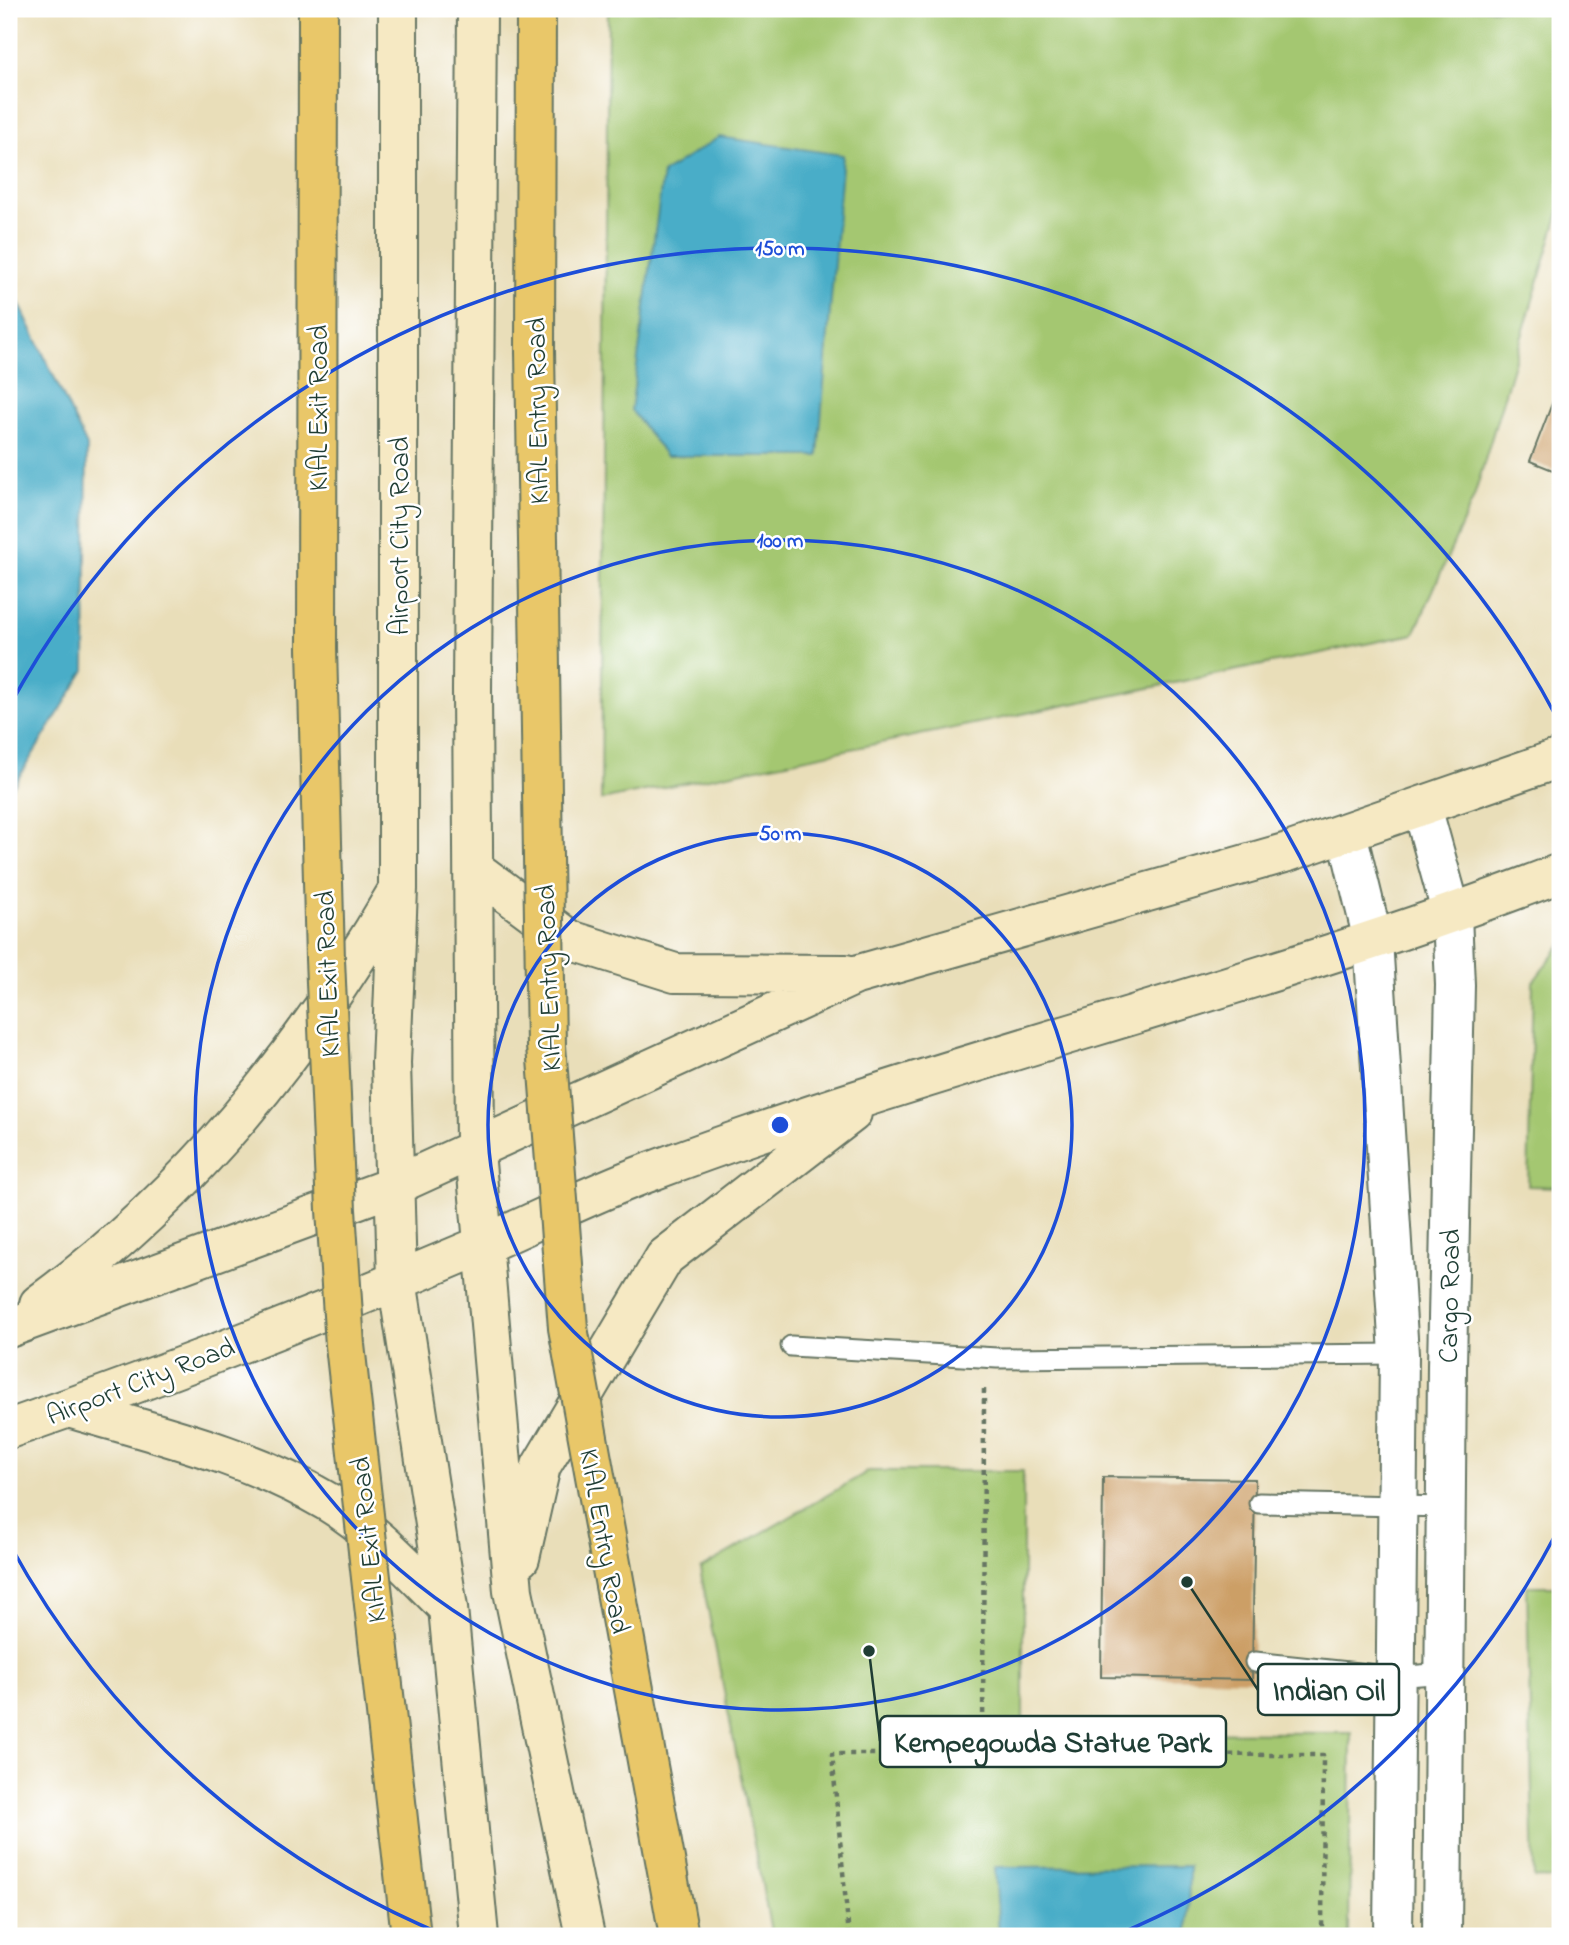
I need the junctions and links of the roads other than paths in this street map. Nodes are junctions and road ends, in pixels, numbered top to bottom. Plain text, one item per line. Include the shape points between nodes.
1 (317, 9) edge
2 (398, 9) edge
3 (477, 9) edge
4 (536, 9) edge
5 (1560, 758) edge
6 (1422, 807) junction
7 (1347, 833) junction
8 (474, 869) junction
9 (1560, 873) edge
10 (398, 889) junction
11 (1452, 915) junction
12 (1373, 940) junction
13 (856, 975) junction
14 (878, 1093) junction
15 (475, 1151) junction
16 (394, 1186) junction
17 (481, 1246) junction
18 (397, 1280) junction
19 (9, 1327) edge
20 (791, 1346) dead end
21 (1399, 1354) junction
22 (69, 1408) junction
23 (9, 1429) edge
24 (1259, 1503) dead end
25 (1397, 1505) junction
26 (1446, 1507) junction
27 (513, 1591) junction
28 (447, 1608) junction
29 (1255, 1662) dead end
30 (1444, 1673) junction
31 (1396, 1677) junction
32 (411, 1936) edge
33 (479, 1936) edge
34 (585, 1936) edge
35 (679, 1936) edge
36 (1393, 1936) edge
37 (1442, 1936) edge

1 - 32 main road, KIAL Exit Road, bridge via 317,648 327,1001 345,1345
2 - 10 main road, Airport City Road
3 - 8 main road
4 - 35 main road, KIAL Entry Road, bridge via 535,351 547,1046 568,1328
5 - 6 main road
6 - 7 main road
6 - 11 street, Cargo Road
7 - 12 street, Cargo Road
7 - 13 main road
8 - 13 main road via 570,940 675,973
8 - 15 main road
9 - 11 main road, Airport City Road
10 - 16 main road, Airport City Road via 391,1063
10 - 19 main road via 311,1030 230,1131 159,1205
11 - 12 main road, Airport City Road
11 - 26 street, Cargo Road via 1455,985
12 - 14 main road, Airport City Road
12 - 21 street, Cargo Road
13 - 15 main road
14 - 17 main road, Airport City Road via 644,1174
14 - 27 main road via 665,1257 541,1466
15 - 16 main road
15 - 17 main road
16 - 18 main road
16 - 19 main road
17 - 18 main road, Airport City Road
17 - 27 main road
18 - 22 main road, Airport City Road
18 - 28 main road
20 - 21 lane via 984,1357
21 - 25 street, Cargo Road
22 - 23 main road, Airport City Road
22 - 28 main road via 224,1454 318,1497 372,1535
24 - 25 lane
25 - 26 lane
25 - 31 street, Cargo Road
26 - 30 street, Cargo Road
27 - 34 main road
28 - 33 main road
29 - 31 lane
30 - 31 lane
30 - 37 street, Cargo Road
31 - 36 street, Cargo Road

